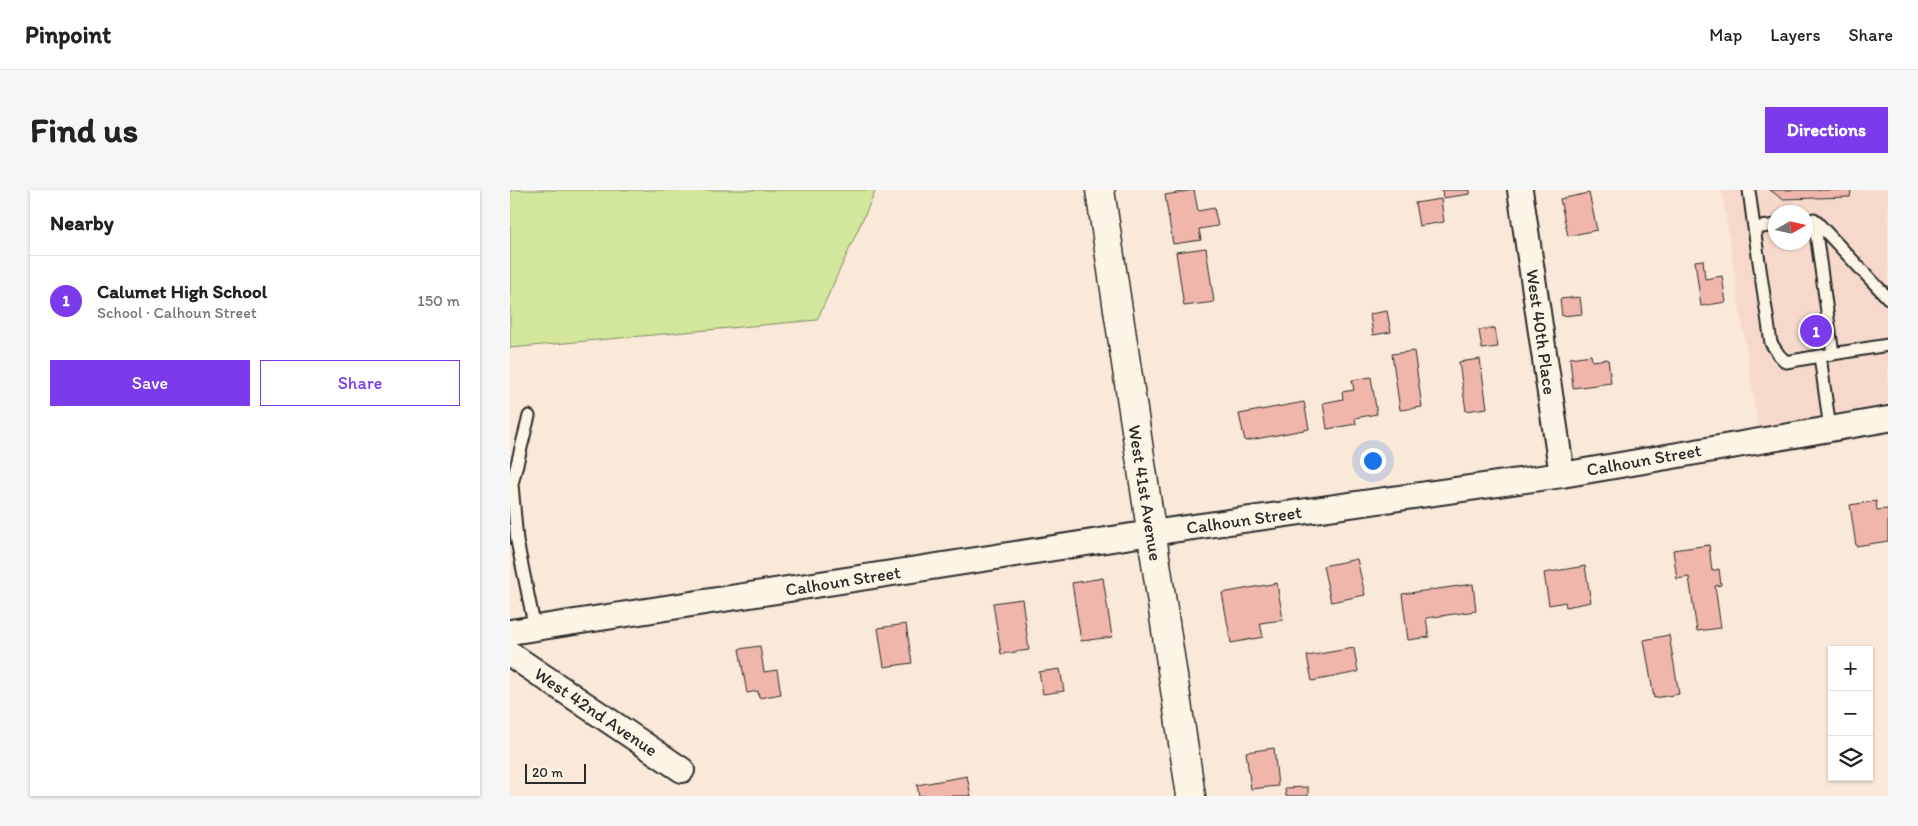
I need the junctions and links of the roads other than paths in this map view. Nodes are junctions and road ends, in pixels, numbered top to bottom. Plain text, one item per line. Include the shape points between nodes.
1 (1100, 190) edge
2 (1520, 190) edge
3 (1749, 190) edge
4 (1813, 223) edge
5 (1768, 226) edge
6 (1754, 228) junction
7 (1813, 237) edge
8 (1888, 298) edge
9 (1888, 345) edge
10 (1833, 354) junction
11 (1820, 356) junction
12 (529, 416) dead end
13 (1888, 418) edge
14 (1830, 429) junction
15 (1562, 475) junction
16 (1152, 533) junction
17 (535, 628) junction
18 (510, 632) edge
19 (510, 654) edge
20 (682, 770) dead end
21 (1191, 796) edge

1 - 16 street, West 41st Avenue
2 - 15 street, West 40th Place
3 - 6 lane
4 - 8 lane
5 - 6 lane
6 - 11 lane via 1771,343 1786,362
7 - 10 lane
9 - 10 lane
10 - 11 lane
11 - 14 lane
12 - 17 lane via 512,484 518,542
13 - 14 street, Calhoun Street
14 - 15 street, Calhoun Street
15 - 16 street, Calhoun Street
16 - 17 street, Calhoun Street
16 - 21 street, West 41st Avenue
17 - 18 street, Calhoun Street
19 - 20 street, West 42nd Avenue

